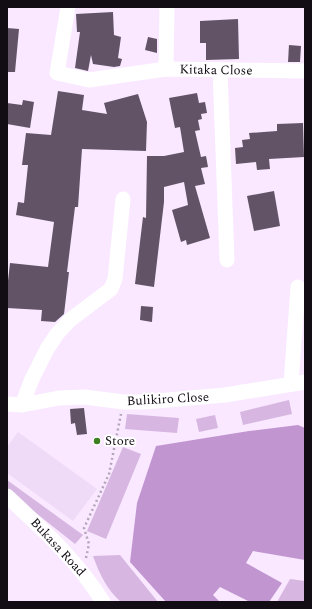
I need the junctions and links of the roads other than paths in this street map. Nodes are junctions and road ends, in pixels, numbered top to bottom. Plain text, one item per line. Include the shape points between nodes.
1 (68, 7) edge
2 (167, 7) edge
3 (166, 69) junction
4 (220, 70) junction
5 (305, 72) edge
6 (123, 199) dead end
7 (227, 260) dead end
8 (298, 287) dead end
9 (298, 383) edge
10 (7, 404) edge
11 (22, 405) junction
12 (7, 496) edge
13 (104, 602) edge

1 - 3 street via 57,73 89,80
2 - 3 street, Kitaka Close
3 - 4 street, Kitaka Close
4 - 5 street, Kitaka Close
4 - 7 street
6 - 11 street via 115,279 111,290 70,320 57,334 32,379
8 - 9 street
9 - 11 street, Bulikiro Close via 225,395 145,402 78,397
10 - 11 street, Bulikiro Close
12 - 13 street, Bukasa Road via 64,551

